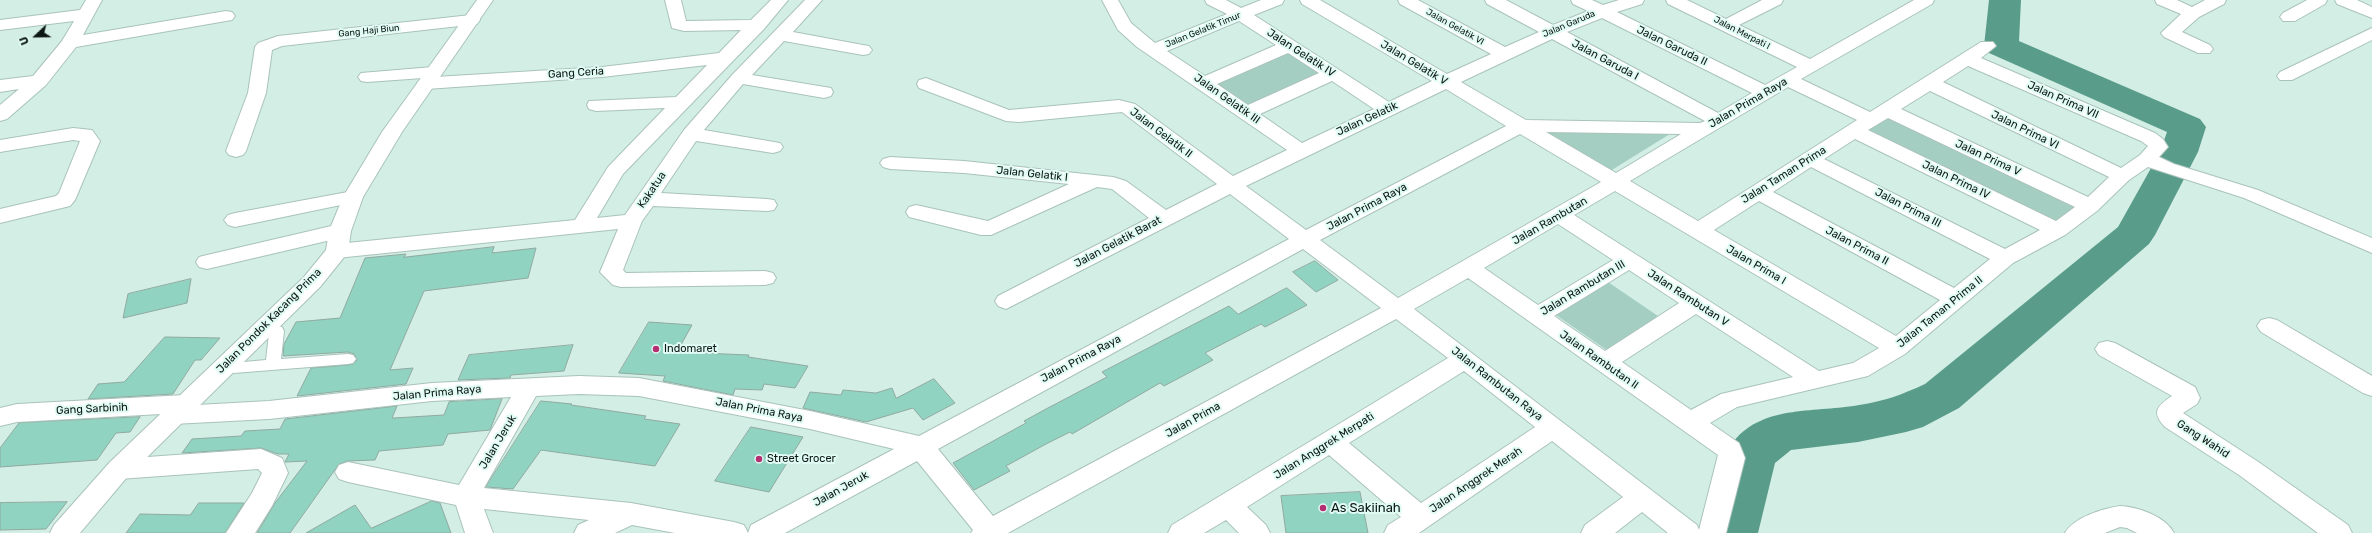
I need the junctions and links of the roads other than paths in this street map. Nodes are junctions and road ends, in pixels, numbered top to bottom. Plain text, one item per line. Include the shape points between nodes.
1 (486, 0) edge
2 (674, 0) edge
3 (780, 0) edge
4 (814, 0) edge
5 (1110, 0) edge
6 (1213, 0) edge
7 (1276, 0) edge
8 (1308, 0) edge
9 (1406, 0) edge
10 (1493, 0) edge
11 (1579, 0) edge
12 (1636, 0) edge
13 (1674, 0) edge
14 (1775, 0) edge
15 (1926, 0) edge
16 (2163, 0) edge
17 (2218, 0) edge
18 (2319, 0) edge
19 (2343, 0) edge
20 (91, 7) edge
21 (1601, 11) junction
22 (2193, 13) junction
23 (2372, 13) edge
24 (1240, 14) junction
25 (226, 16) dead end
26 (2289, 17) dead end
27 (472, 20) junction
28 (0, 25) edge
29 (758, 25) junction
30 (1727, 25) junction
31 (1550, 31) junction
32 (2372, 33) edge
33 (780, 35) junction
34 (70, 43) junction
35 (1289, 46) junction
36 (1987, 46) dead end
37 (2204, 49) dead end
38 (863, 50) dead end
39 (1153, 50) junction
40 (1504, 54) junction
41 (725, 58) junction
42 (1968, 59) junction
43 (1809, 66) junction
44 (1334, 74) junction
45 (2286, 76) dead end
46 (367, 77) dead end
47 (430, 78) junction
48 (739, 78) junction
49 (1788, 80) junction
50 (39, 82) junction
51 (1446, 82) junction
52 (1204, 83) junction
53 (1929, 83) junction
54 (926, 84) dead end
55 (0, 86) edge
56 (824, 92) dead end
57 (1765, 92) junction
58 (682, 102) junction
59 (596, 105) dead end
60 (1387, 109) junction
61 (1248, 113) junction
62 (0, 115) edge
63 (1879, 115) junction
64 (1710, 124) junction
65 (1520, 126) junction
66 (1854, 131) junction
67 (691, 134) junction
68 (0, 146) edge
69 (773, 147) dead end
70 (1299, 150) junction
71 (236, 151) dead end
72 (2152, 151) junction
73 (1810, 159) junction
74 (890, 163) dead end
75 (2122, 176) junction
76 (1096, 180) junction
77 (1616, 183) junction
78 (1231, 186) junction
79 (1758, 192) junction
80 (353, 197) junction
81 (646, 199) junction
82 (767, 205) dead end
83 (2090, 206) junction
84 (916, 212) dead end
85 (0, 216) edge
86 (1560, 216) junction
87 (1163, 218) junction
88 (235, 220) dead end
89 (632, 221) junction
90 (581, 227) junction
91 (2057, 230) junction
92 (1697, 231) junction
93 (1304, 240) junction
94 (339, 241) junction
95 (2372, 246) edge
96 (2005, 258) junction
97 (1629, 260) junction
98 (207, 262) dead end
99 (1469, 268) junction
100 (764, 278) dead end
101 (1956, 299) junction
102 (1006, 301) dead end
103 (1696, 303) junction
104 (1396, 309) junction
105 (1536, 316) junction
106 (2269, 326) dead end
107 (264, 328) junction
108 (1897, 348) junction
109 (2107, 349) dead end
110 (348, 359) dead end
111 (1465, 359) junction
112 (1603, 363) junction
113 (273, 364) junction
114 (221, 369) junction
115 (1816, 380) junction
116 (529, 387) junction
117 (2372, 387) edge
118 (179, 410) junction
119 (0, 417) edge
120 (1689, 423) junction
121 (1553, 428) junction
122 (1331, 442) junction
123 (920, 446) junction
124 (119, 469) junction
125 (348, 472) dead end
126 (466, 497) junction
127 (1643, 497) junction
128 (1228, 505) junction
129 (631, 514) junction
130 (1420, 518) junction
131 (988, 532) edge
132 (64, 533) edge
133 (240, 533) edge
134 (479, 533) edge
135 (588, 533) edge
136 (734, 533) edge
137 (761, 533) edge
138 (1182, 533) edge
139 (1256, 533) edge
140 (1398, 533) edge
141 (1595, 533) edge
142 (1687, 533) edge
143 (1712, 533) edge
144 (2079, 533) edge
145 (2160, 533) edge
146 (2338, 533) edge

1 - 27 street, Jalan Pondok Kacang Prima
2 - 29 street via 678,24 684,26
3 - 29 street
4 - 33 street, Kakatua
5 - 39 street, Jalan Gelatik III via 1124,26
6 - 24 street, Jalan Gelatik IV
7 - 24 street, Jalan Gelatik Timur
8 - 51 street, Jalan Gelatik V
9 - 40 street, Jalan Gelatik VI
10 - 31 street, Jalan Garuda I
11 - 21 street, Jalan Garuda II
12 - 21 street, Jalan Garuda
13 - 30 street, Jalan Merpati I
14 - 30 street
15 - 43 street, Jalan Prima Raya
16 - 22 street
17 - 22 street
18 - 26 street
19 - 23 street
20 - 28 street
20 - 34 street
21 - 31 street, Jalan Garuda
21 - 57 street, Jalan Garuda II
22 - 37 street via 2170,34
24 - 35 street, Jalan Gelatik IV
24 - 39 street, Jalan Gelatik Timur
25 - 34 street
27 - 47 street, Jalan Pondok Kacang Prima
27 - 71 street, Gang Haji Biun via 267,44 264,47 257,94
29 - 41 street
30 - 43 street, Jalan Merpati I
31 - 40 street, Jalan Garuda
31 - 64 street, Jalan Garuda I
32 - 45 street
33 - 38 street
33 - 48 street, Kakatua
34 - 50 street
35 - 44 street, Jalan Gelatik IV
35 - 52 street
36 - 42 street, Jalan Taman Prima
39 - 52 street, Jalan Gelatik III
40 - 51 street, Jalan Gelatik
41 - 47 street, Gang Ceria via 602,72
41 - 58 street
42 - 53 street, Jalan Taman Prima
42 - 72 street, Jalan Prima VII via 2148,137
43 - 49 street, Jalan Prima Raya
44 - 60 street, Jalan Gelatik IV
44 - 61 street
46 - 47 street, Gang Ceria
47 - 80 street, Jalan Pondok Kacang Prima via 392,132
48 - 56 street
48 - 67 street, Kakatua
49 - 57 street, Jalan Prima Raya
49 - 63 street
50 - 55 street
50 - 62 street
51 - 60 street, Jalan Gelatik
51 - 65 street, Jalan Gelatik V
52 - 61 street, Jalan Gelatik III
53 - 63 street, Jalan Taman Prima
53 - 75 street, Jalan Prima VI
54 - 78 street, Jalan Gelatik II via 1006,115 1019,116 1119,106 1128,108
57 - 64 street, Jalan Prima Raya
58 - 59 street
58 - 90 street via 615,171
60 - 70 street, Jalan Gelatik
61 - 70 street, Jalan Gelatik III
63 - 66 street, Jalan Taman Prima
63 - 83 street, Jalan Prima V
64 - 65 street, Jalan Prima Raya
64 - 77 street, Jalan Rambutan
65 - 77 street, Jalan Gelatik V
65 - 93 street, Jalan Prima Raya
66 - 73 street, Jalan Taman Prima
66 - 91 street, Jalan Prima IV
67 - 69 street
67 - 81 street, Kakatua
68 - 85 street via 73,134 85,134 90,141 68,196 63,201
70 - 78 street, Jalan Gelatik
72 - 75 street, Jalan Taman Prima II
72 - 95 street, Jalan Prima VII via 2167,168 2252,194
73 - 79 street, Jalan Taman Prima
73 - 96 street, Jalan Prima III
74 - 76 street, Jalan Gelatik I via 964,167
75 - 83 street, Jalan Taman Prima II
76 - 84 street via 991,228 981,228
76 - 87 street, Jalan Gelatik I via 1119,185
77 - 86 street, Jalan Rambutan
77 - 92 street, Jalan Prima I
78 - 87 street, Jalan Gelatik Barat
78 - 93 street, Jalan Gelatik II
79 - 92 street, Jalan Taman Prima
79 - 101 street, Jalan Prima II
80 - 88 street
80 - 94 street, Jalan Pondok Kacang Prima
81 - 82 street
81 - 89 street, Kakatua
83 - 91 street, Jalan Taman Prima II
86 - 97 street, Jalan Rambutan V
86 - 99 street, Jalan Rambutan
87 - 102 street, Jalan Gelatik Barat
89 - 90 street
89 - 100 street, Kakatua via 611,272 621,280
90 - 94 street
91 - 96 street, Jalan Taman Prima II
92 - 108 street, Jalan Prima I
93 - 104 street, Jalan Rambutan Raya
93 - 123 street, Jalan Prima Raya
94 - 98 street
94 - 107 street, Jalan Pondok Kacang Prima via 312,282
96 - 101 street, Jalan Taman Prima II
97 - 103 street, Jalan Rambutan V
97 - 105 street, Jalan Rambutan III
99 - 104 street, Jalan Rambutan
99 - 105 street, Jalan Rambutan II
101 - 108 street, Jalan Taman Prima II
103 - 112 street
103 - 115 street, Jalan Rambutan V
104 - 111 street, Jalan Rambutan Raya
104 - 131 street, Jalan Prima
105 - 112 street, Jalan Rambutan II
106 - 117 street
107 - 113 lane via 277,331
107 - 114 street, Jalan Pondok Kacang Prima
108 - 115 street, Jalan Taman Prima II via 1860,370
109 - 146 street, Gang Wahid via 2186,393 2188,398 2169,410 2174,420 2248,468
110 - 113 lane
111 - 121 street, Jalan Rambutan Raya
111 - 122 street, Jalan Anggrek Merpati
112 - 120 street, Jalan Rambutan II
113 - 114 lane
114 - 118 street, Jalan Pondok Kacang Prima
115 - 120 street, Jalan Taman Prima II via 1730,400
116 - 118 street, Jalan Prima Raya via 432,392 269,410
116 - 123 street, Jalan Prima Raya via 639,387 810,420
116 - 126 street, Jalan Jeruk
118 - 119 street, Gang Sarbinih via 17,414
118 - 124 street, Jalan Pondok Kacang Prima
120 - 143 street, Jalan Rambutan II via 1730,450 1732,458
121 - 127 street, Jalan Rambutan Raya
121 - 130 street, Jalan Anggrek Merah
122 - 128 street, Jalan Anggrek Merpati
122 - 130 street
123 - 131 street
123 - 137 street, Jalan Jeruk
124 - 132 street, Jalan Pondok Kacang Prima
124 - 133 street via 261,459 273,465 275,473 263,498
125 - 126 street
126 - 129 street
126 - 134 street
127 - 141 street
127 - 142 street, Jalan Rambutan Raya
128 - 138 street, Jalan Anggrek Merpati
128 - 139 street
129 - 135 street
129 - 136 street
130 - 140 street, Jalan Anggrek Merah
144 - 145 street via 2116,516 2137,519

